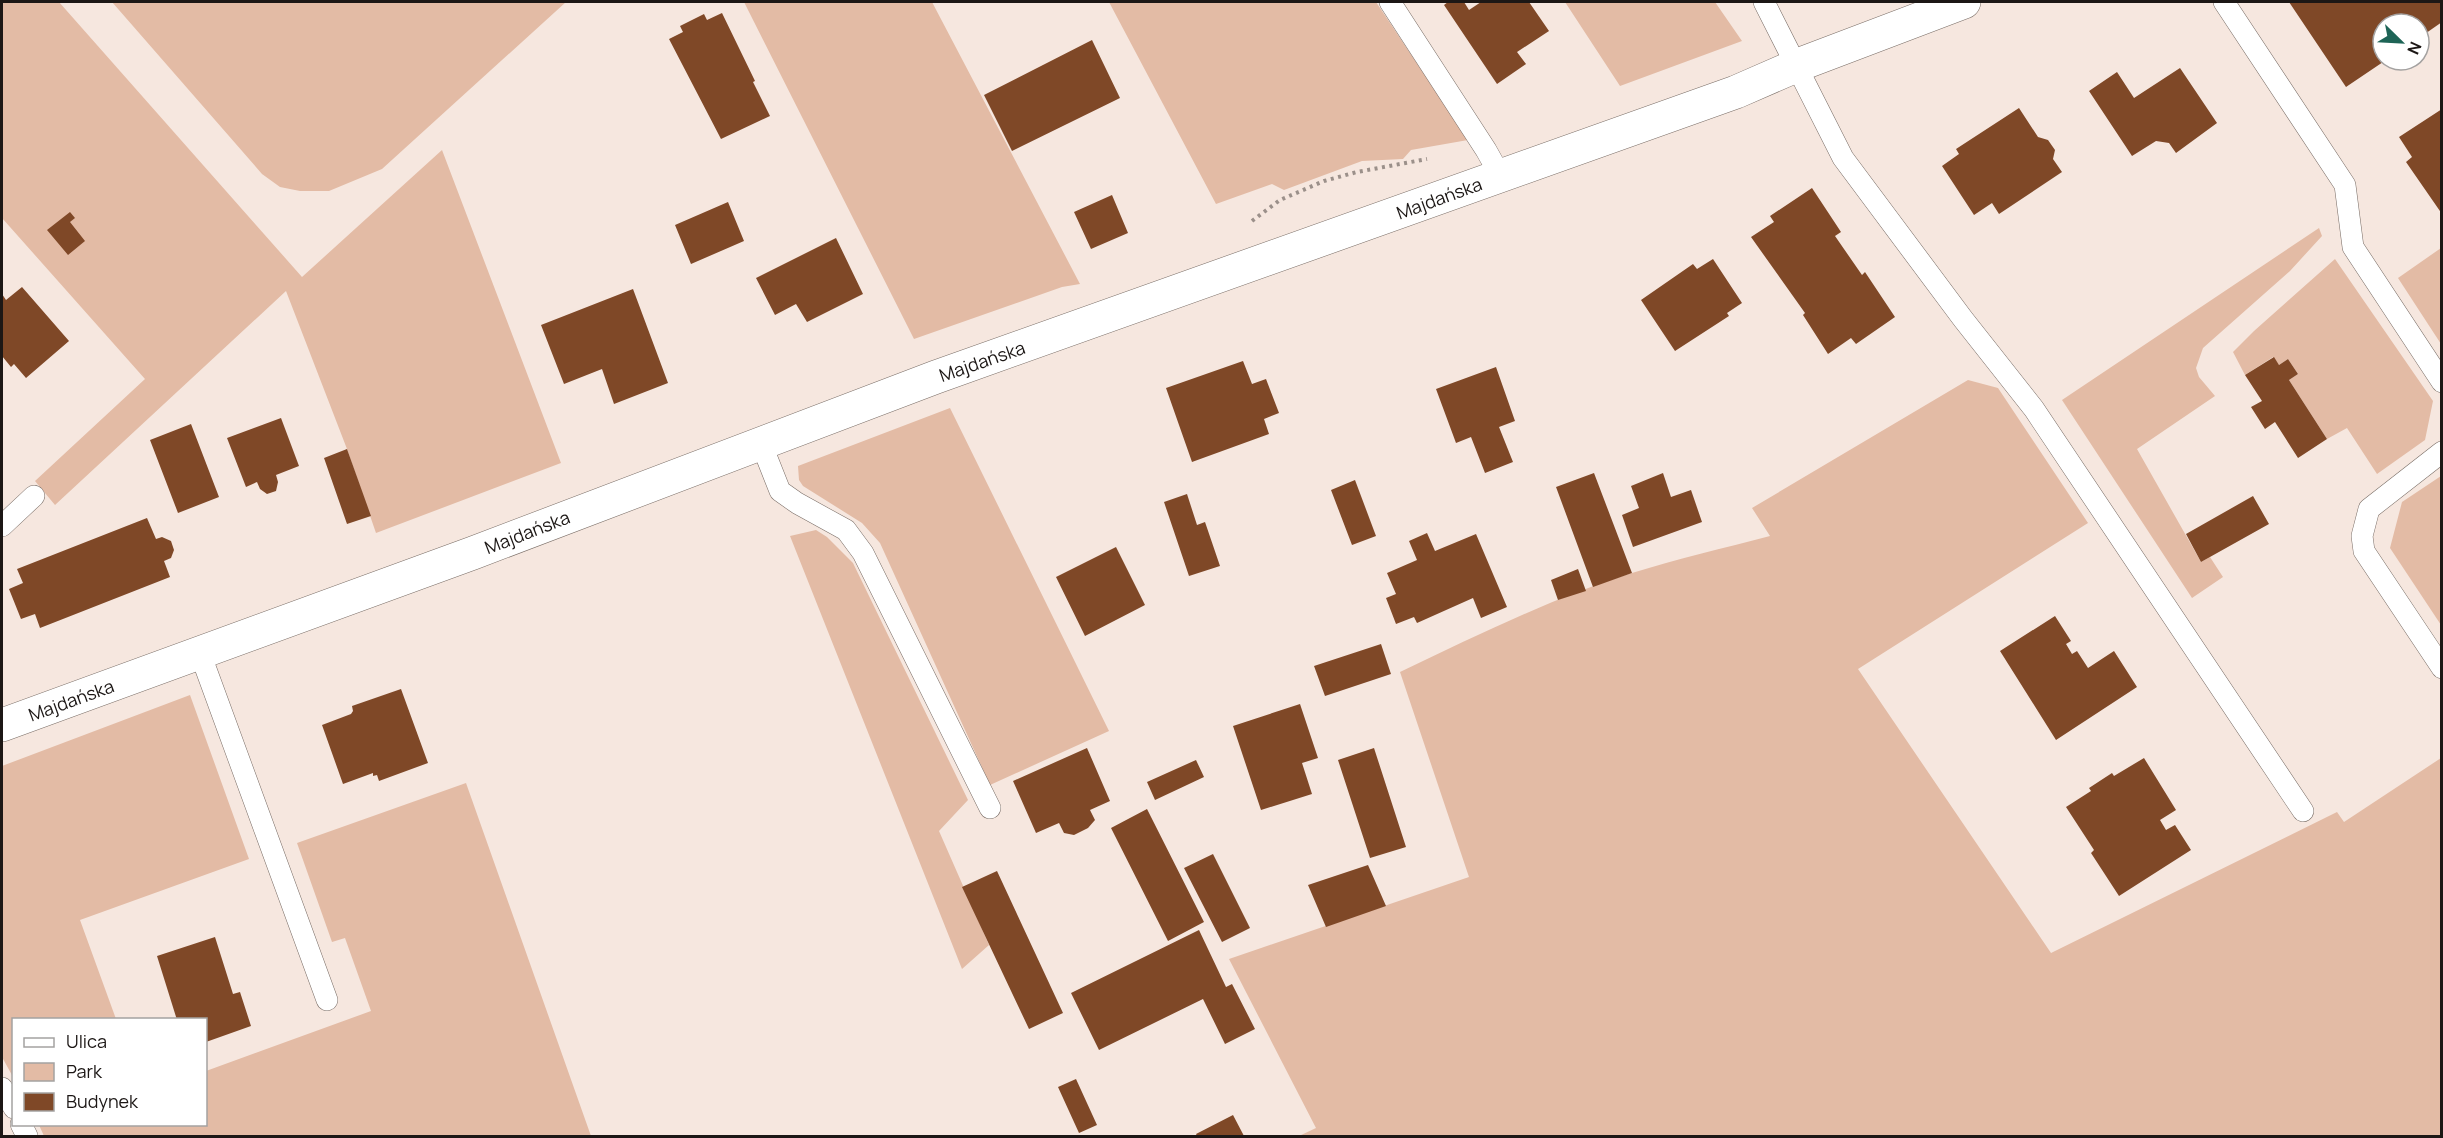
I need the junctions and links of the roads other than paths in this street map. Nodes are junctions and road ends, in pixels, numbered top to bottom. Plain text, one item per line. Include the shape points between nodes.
1 (1390, 2) edge
2 (1764, 2) edge
3 (1964, 2) edge
4 (2224, 2) edge
5 (1798, 65) junction
6 (1500, 175) junction
7 (2442, 382) edge
8 (761, 443) junction
9 (2442, 452) edge
10 (34, 496) dead end
11 (2, 526) edge
12 (200, 653) junction
13 (2442, 668) edge
14 (2, 725) edge
15 (990, 808) dead end
16 (2303, 811) dead end
17 (327, 1000) dead end
18 (2, 1088) edge
19 (12, 1105) edge

1 - 6 lane
2 - 5 lane
3 - 5 street, Majdańska
4 - 7 lane via 2346,185 2353,247
5 - 6 street, Majdańska via 1736,92
5 - 16 lane via 1843,158 2034,409
6 - 8 street, Majdańska
8 - 12 street, Majdańska
8 - 15 lane via 780,491 846,530 863,552
9 - 13 lane via 2369,509 2362,536 2364,551
10 - 11 lane
12 - 14 street, Majdańska
12 - 17 lane
18 - 19 lane

